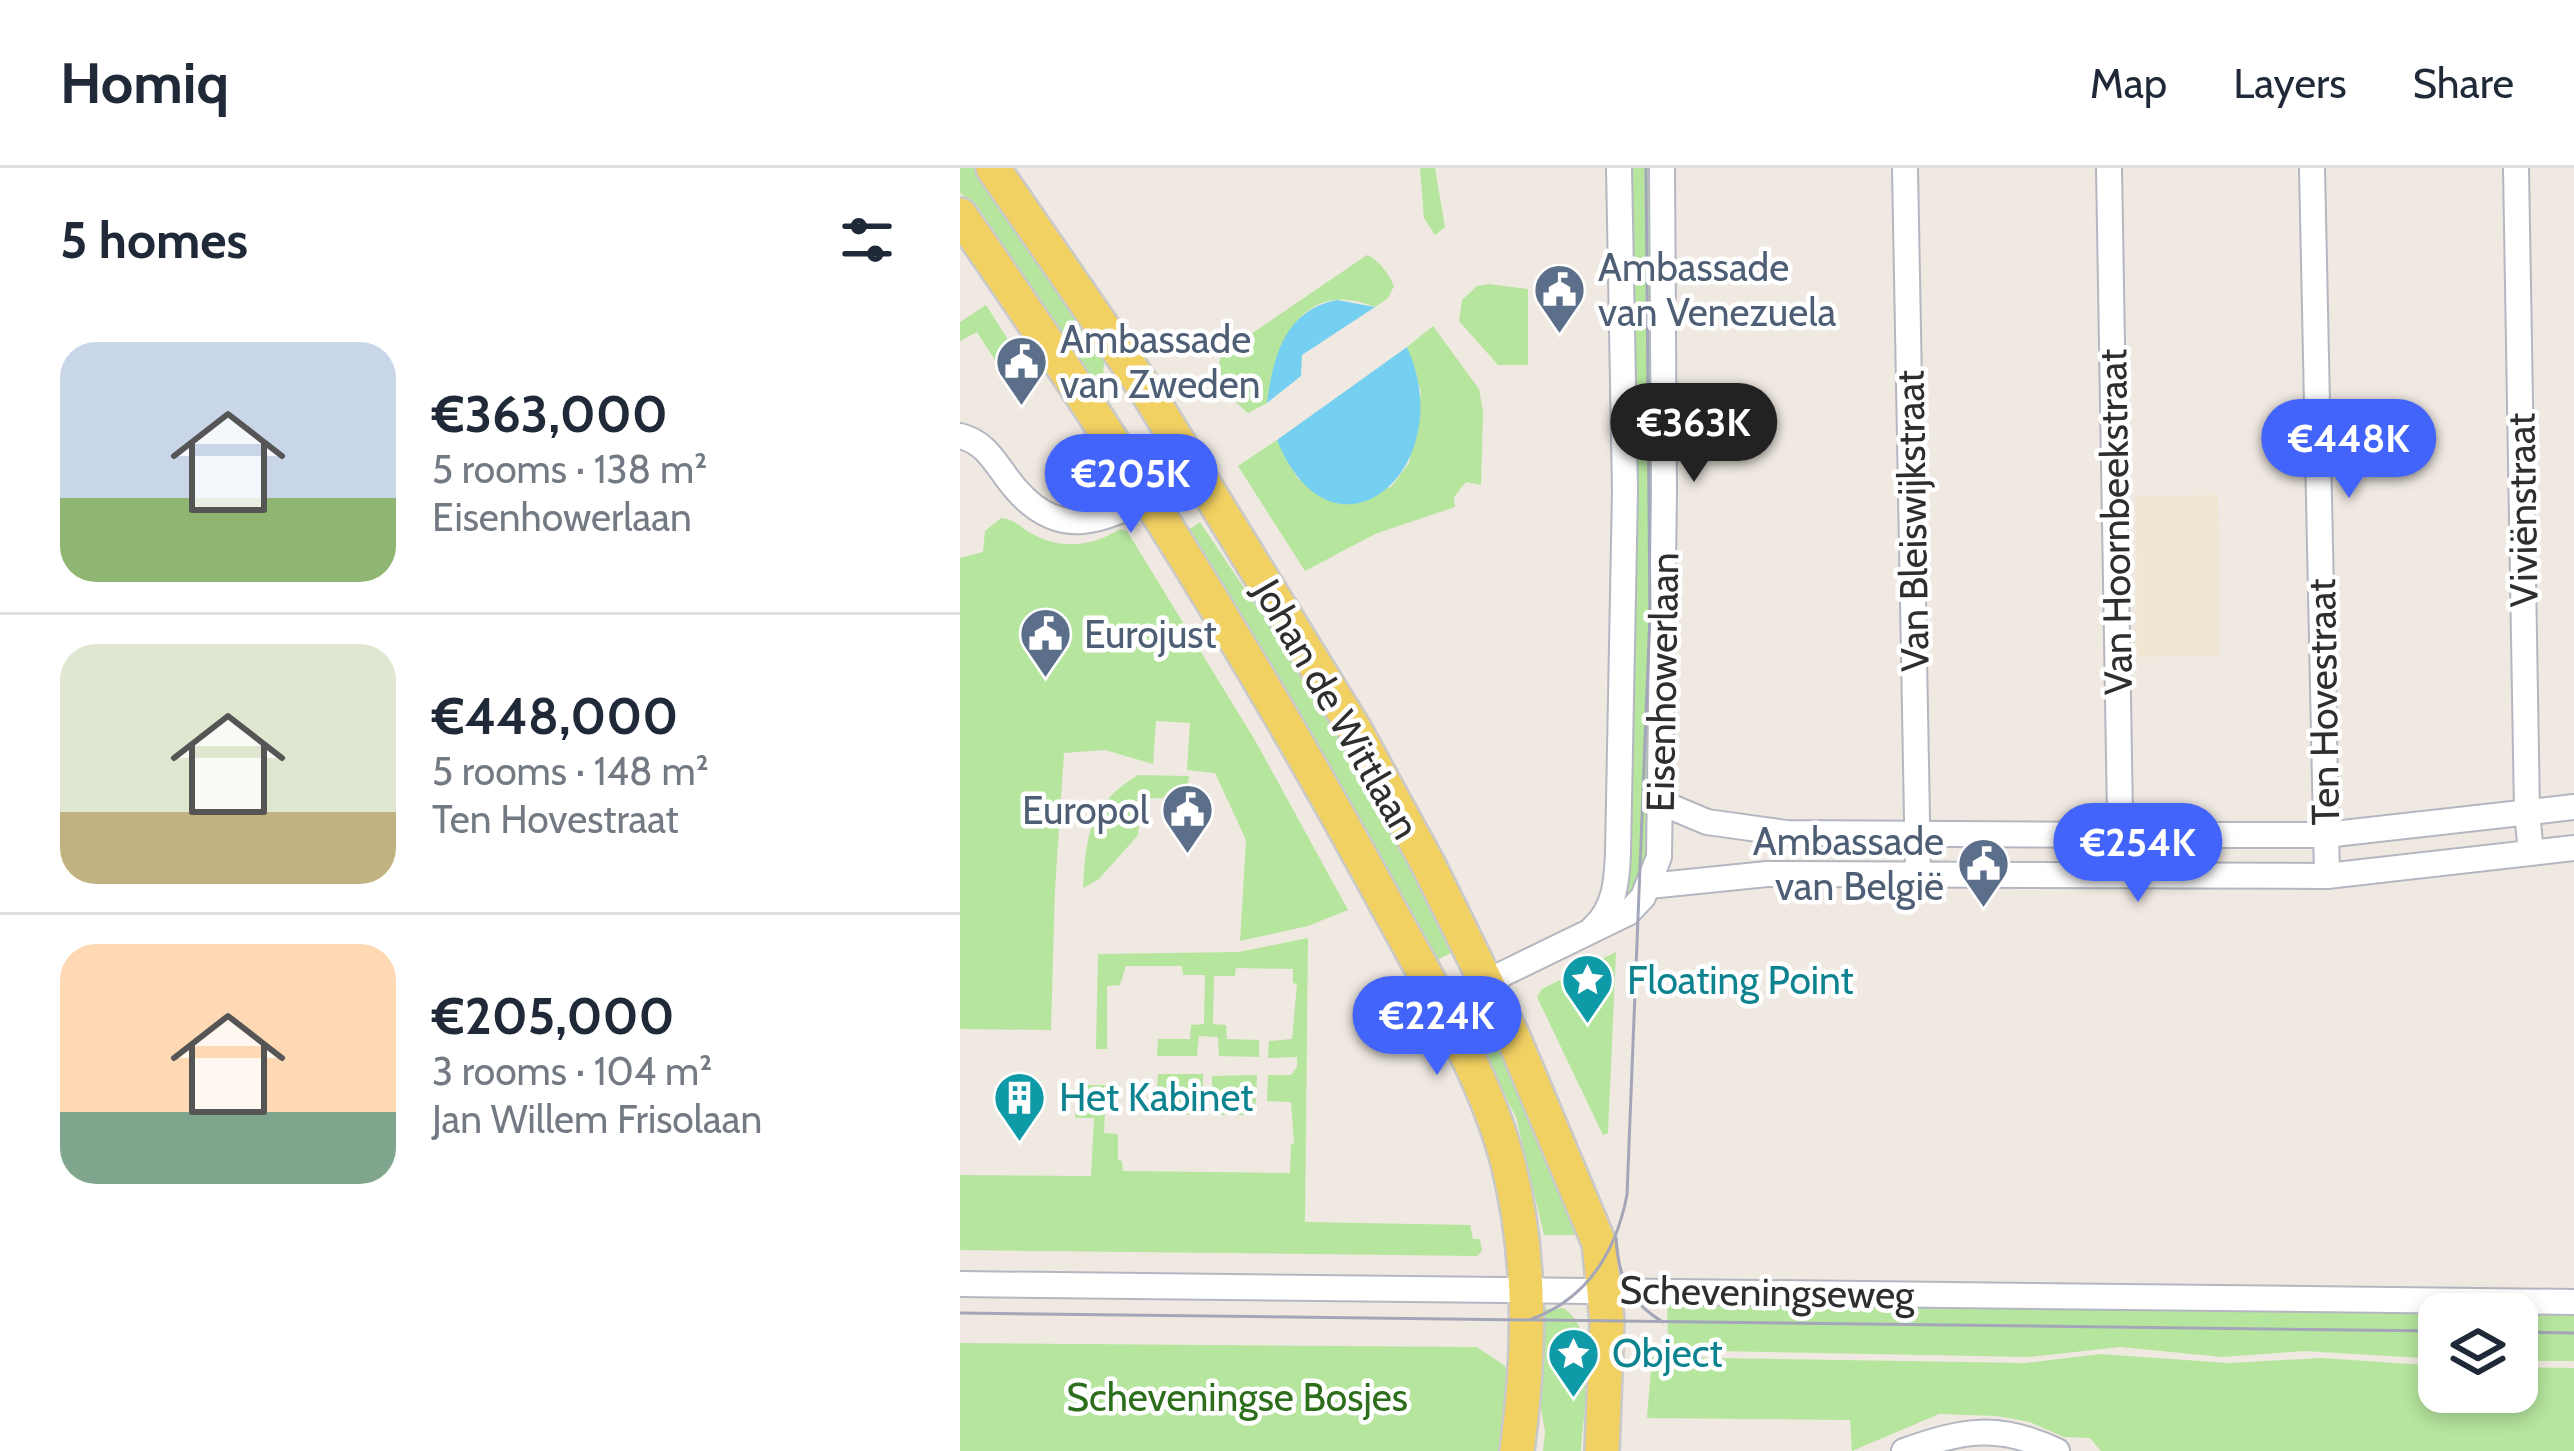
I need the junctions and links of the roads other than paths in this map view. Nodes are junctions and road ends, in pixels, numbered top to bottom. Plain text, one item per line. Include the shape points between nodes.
1 (993, 168) edge
2 (1619, 168) edge
3 (1662, 168) edge
4 (1905, 168) edge
5 (2109, 168) edge
6 (2312, 168) edge
7 (2516, 168) edge
8 (960, 215) edge
9 (960, 436) edge
10 (1195, 474) junction
11 (1147, 495) junction
12 (1662, 802) junction
13 (2574, 807) edge
14 (2528, 812) junction
15 (1918, 832) junction
16 (2121, 835) junction
17 (2325, 835) junction
18 (2574, 848) edge
19 (2531, 853) junction
20 (1918, 873) junction
21 (2121, 875) junction
22 (2326, 876) junction
23 (1649, 886) junction
24 (1577, 940) junction
25 (1485, 981) junction
26 (1438, 1005) junction
27 (960, 1284) edge
28 (1526, 1288) junction
29 (1606, 1289) junction
30 (2574, 1302) edge
31 (1516, 1451) edge
32 (1602, 1451) edge
33 (1904, 1451) edge
34 (2057, 1451) edge

1 - 10 main road, Johan de Wittlaan
2 - 24 street, Eisenhowerlaan via 1625,626 1617,878 1608,911
3 - 12 street, Eisenhowerlaan
4 - 15 street, Van Bleiswijkstraat
5 - 16 street, Van Hoornbeekstraat
6 - 17 street, Ten Hovestraat
7 - 14 street, Viviënstraat
8 - 11 main road, Johan de Wittlaan
9 - 11 street via 981,444 1038,513 1057,521 1075,524
10 - 11 street
10 - 25 main road, Johan de Wittlaan via 1354,730
11 - 26 main road, Johan de Wittlaan via 1289,725
12 - 15 street via 1751,830
12 - 23 street, Eisenhowerlaan
13 - 14 street
14 - 17 street
14 - 19 street, Viviënstraat
15 - 16 street
15 - 20 street, Van Bleiswijkstraat
16 - 17 street
16 - 21 street, Van Hoornbeekstraat
17 - 22 street, Ten Hovestraat
18 - 19 street
19 - 22 street
20 - 21 street
20 - 23 street via 1750,875
21 - 22 street
23 - 24 street, Eisenhowerlaan via 1628,914
24 - 25 street, Eisenhowerlaan
25 - 26 street, Eisenhowerlaan
25 - 29 main road, Johan de Wittlaan via 1588,1210
26 - 28 main road, Johan de Wittlaan via 1508,1160
27 - 28 street, Scheveningseweg
28 - 29 street, Scheveningseweg
28 - 31 main road, Johan de Wittlaan
29 - 30 street, Scheveningseweg
29 - 32 main road, Johan de Wittlaan
33 - 34 street via 1966,1430 2012,1434

